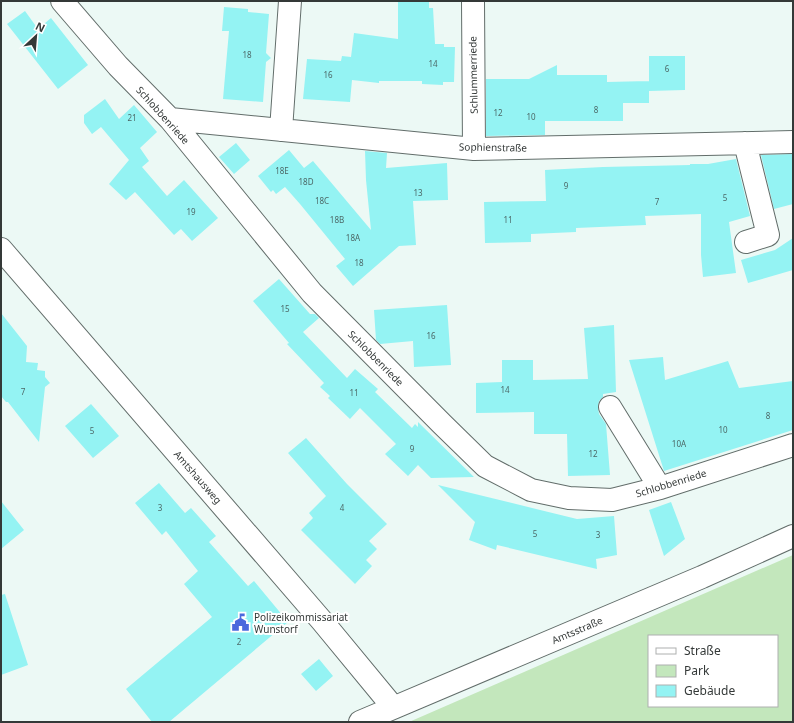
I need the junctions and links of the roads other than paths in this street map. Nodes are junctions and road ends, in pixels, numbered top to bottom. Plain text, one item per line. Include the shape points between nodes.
1 (62, 1) edge
2 (290, 1) edge
3 (473, 1) edge
4 (170, 119) junction
5 (281, 130) junction
6 (793, 142) edge
7 (745, 143) junction
8 (474, 149) junction
9 (746, 242) dead end
10 (1, 249) edge
11 (610, 407) dead end
12 (793, 445) edge
13 (660, 488) junction
14 (793, 536) edge
15 (393, 707) junction
16 (360, 722) edge

1 - 4 street, Schlobbenriede via 118,66
2 - 5 street
3 - 8 street, Schlummerriede
4 - 5 street, Sophienstraße
4 - 13 street, Schlobbenriede via 312,293 485,466 531,490 569,498 612,500
5 - 8 street, Sophienstraße
6 - 7 street, Sophienstraße
7 - 8 street, Sophienstraße
7 - 9 street via 768,235
10 - 15 street, Amtshausweg via 317,615
11 - 13 street
12 - 13 street, Schlobbenriede
14 - 15 street, Amtsstraße via 702,578
15 - 16 street, Amtsstraße

